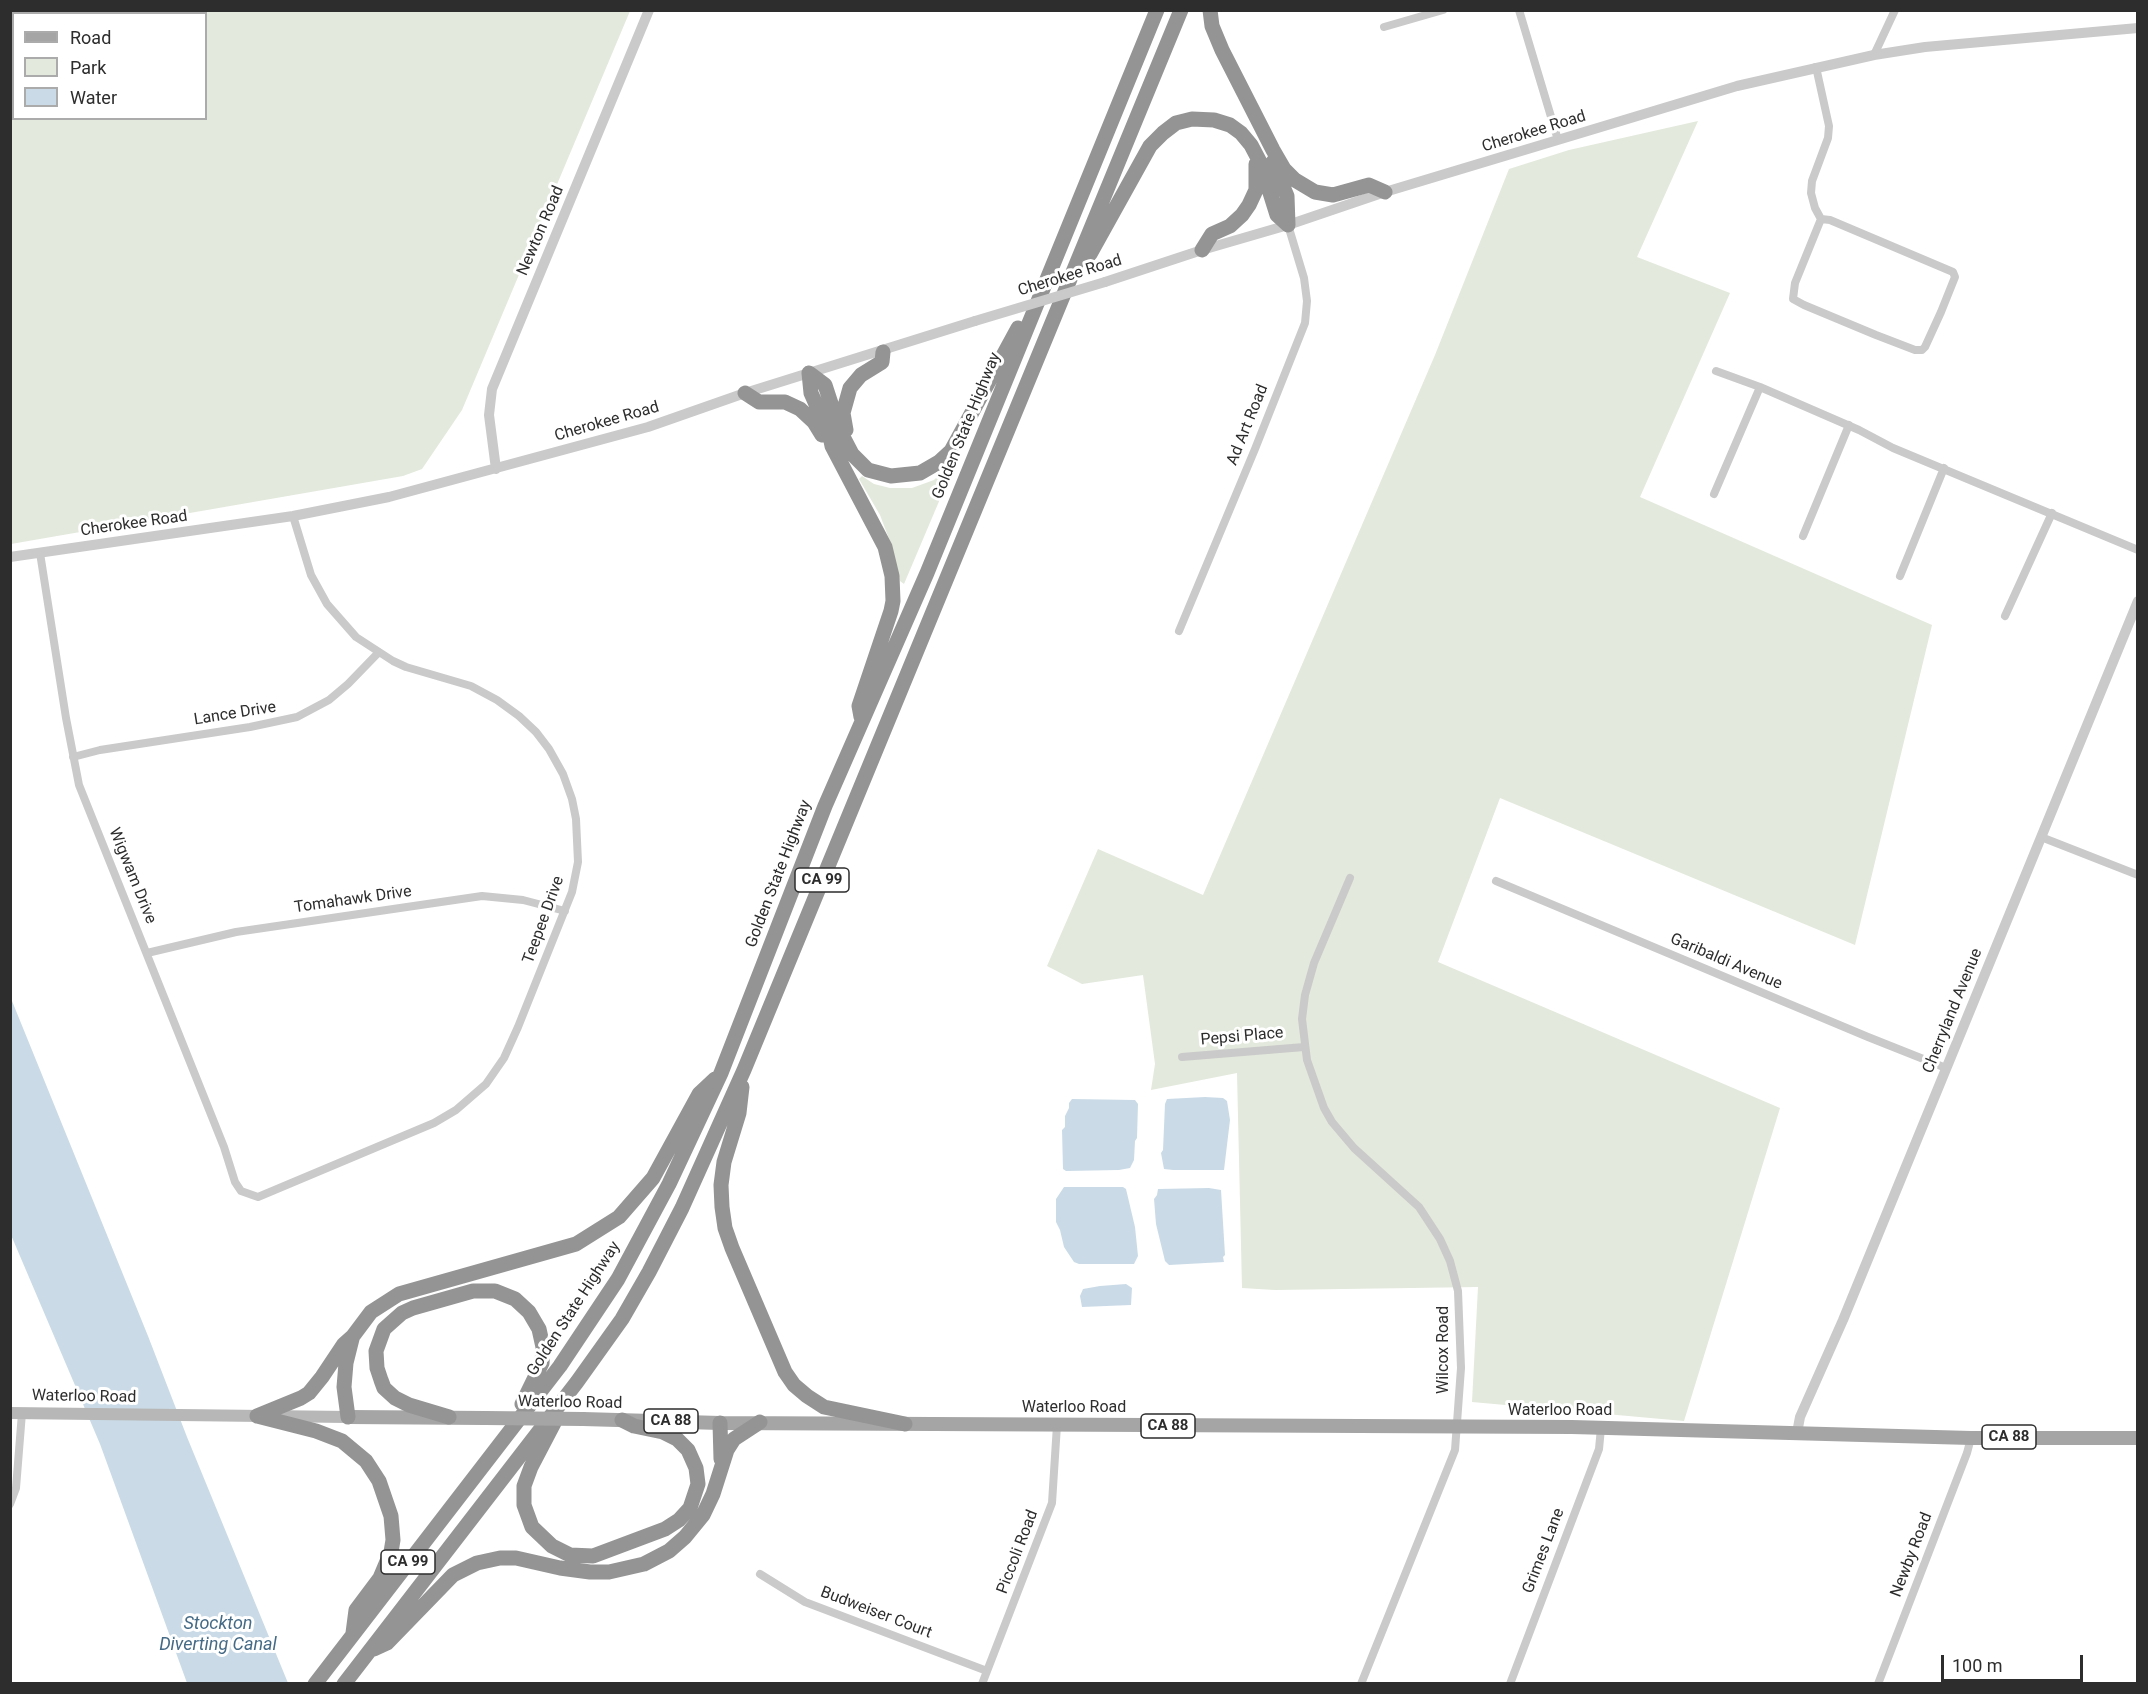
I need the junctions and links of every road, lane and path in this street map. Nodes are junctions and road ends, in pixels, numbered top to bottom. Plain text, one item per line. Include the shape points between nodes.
1 (649, 10) edge
2 (1157, 10) edge
3 (1181, 10) edge
4 (1210, 10) edge
5 (1443, 10) edge
6 (1519, 10) edge
7 (1895, 10) edge
8 (1384, 27) dead end
9 (2138, 28) edge
10 (1874, 55) junction
11 (1816, 67) junction
12 (1558, 140) junction
13 (1273, 150) junction
14 (1256, 155) junction
15 (1384, 192) junction
16 (1821, 219) junction
17 (1288, 225) junction
18 (1202, 250) junction
19 (1076, 269) junction
20 (1037, 303) junction
21 (883, 352) junction
22 (1716, 371) dead end
23 (809, 373) junction
24 (1760, 387) junction
25 (746, 393) junction
26 (1849, 425) junction
27 (838, 442) junction
28 (1944, 468) junction
29 (496, 469) junction
30 (1714, 494) dead end
31 (2052, 513) junction
32 (294, 516) junction
33 (1803, 536) dead end
34 (2138, 550) edge
35 (40, 553) junction
36 (10, 557) edge
37 (1900, 576) dead end
38 (2138, 601) edge
39 (2005, 616) dead end
40 (1179, 631) dead end
41 (379, 652) junction
42 (862, 723) junction
43 (73, 757) junction
44 (2041, 837) junction
45 (2138, 875) edge
46 (1350, 878) dead end
47 (1496, 881) dead end
48 (565, 911) junction
49 (147, 953) junction
50 (1305, 1047) junction
51 (1182, 1057) dead end
52 (1946, 1068) junction
53 (744, 1070) junction
54 (721, 1073) junction
55 (246, 1194) joint
56 (353, 1336) junction
57 (577, 1382) junction
58 (16, 1413) edge
59 (257, 1416) junction
60 (348, 1417) junction
61 (449, 1417) junction
62 (622, 1420) junction
63 (760, 1422) junction
64 (720, 1423) junction
65 (904, 1424) junction
66 (1057, 1425) junction
67 (1456, 1428) junction
68 (1600, 1428) junction
69 (1797, 1433) junction
70 (1971, 1438) junction
71 (2138, 1438) edge
72 (502, 1441) junction
73 (721, 1471) junction
74 (10, 1504) edge
75 (760, 1574) dead end
76 (353, 1634) junction
77 (369, 1651) junction
78 (987, 1671) junction
79 (315, 1683) edge
80 (344, 1683) edge
81 (982, 1683) edge
82 (1361, 1683) edge
83 (1510, 1683) edge
84 (1878, 1683) edge

1 - 29 street, Newton Road via 492,389 489,415
2 - 20 highway, Golden State Highway / CA 99
3 - 19 highway, CA 99
4 - 13 highway via 1222,50
5 - 8 street
6 - 12 street
7 - 10 street
9 - 10 street, Cherokee Road
10 - 11 street, Cherokee Road
11 - 12 street, Cherokee Road
11 - 16 street via 1828,126 1811,193
12 - 15 street, Cherokee Road
13 - 15 highway via 1295,180 1315,192 1333,195 1369,185
13 - 17 highway via 1287,196
14 - 17 highway via 1276,215
14 - 18 highway via 1256,190 1249,205 1230,226 1212,234
14 - 19 highway via 1241,133 1230,125 1192,119 1176,123 1150,146 1091,253
15 - 17 street, Cherokee Road
16 - 16 street via 1953,272 1955,277 1922,350 1793,299 1795,283
17 - 18 street, Cherokee Road
17 - 40 street, Ad Art Road via 1304,278 1305,323
18 - 21 street, Cherokee Road, bridge
19 - 53 highway, CA 99
20 - 27 highway via 1017,329 951,451 939,462 920,474 891,476 868,470
20 - 42 highway, Golden State Highway / CA 99
21 - 23 street, Cherokee Road
21 - 27 highway via 882,362 861,375 850,388 843,413 846,430
22 - 24 street
23 - 25 street, Cherokee Road
23 - 27 highway via 825,385
24 - 26 street
24 - 30 street
25 - 27 highway via 759,402 785,402 814,422 824,439
25 - 29 street, Cherokee Road via 648,427
26 - 28 street
26 - 33 street
27 - 42 highway via 885,547 892,576 891,611 859,706
28 - 31 street
28 - 37 street
29 - 32 street, Cherokee Road via 389,497
31 - 34 street
31 - 39 street
32 - 35 street, Cherokee Road
32 - 41 street, Teepee Drive via 310,575 327,604 356,637
35 - 36 street, Cherokee Road
35 - 43 street, Wigwam Drive
38 - 44 street, Cherryland Avenue
41 - 43 street, Lance Drive via 329,700 297,717
41 - 48 street, Teepee Drive via 406,667 471,686 497,700 519,716 549,749 562,774 576,819 578,862
42 - 54 highway, Golden State Highway / CA 99 via 825,806
43 - 49 street, Wigwam Drive via 79,785
44 - 45 street
44 - 52 street, Cherryland Avenue
46 - 50 street, Wilcox Road via 1314,963 1305,995
47 - 52 street, Garibaldi Avenue
48 - 49 street, Tomahawk Drive via 523,900 482,896 236,932
48 - 55 street, Teepee Drive via 504,1058 468,1101 434,1123 265,1195
49 - 55 street, Wigwam Drive via 235,1182
50 - 51 street, Pepsi Place
50 - 67 street, Wilcox Road via 1311,1076 1332,1122 1354,1148 1419,1208 1450,1261 1460,1308
52 - 69 street, Cherryland Avenue via 1800,1417
53 - 57 highway, CA 99 via 649,1272 622,1319
53 - 65 highway via 739,1113 724,1162 722,1208 732,1248 781,1364 794,1385 824,1407
54 - 56 highway via 699,1094 653,1178 619,1216 576,1244 399,1294 370,1312
54 - 72 highway, Golden State Highway / CA 99 via 669,1184 618,1279 560,1366
56 - 59 highway via 309,1393
56 - 60 highway via 344,1379
57 - 62 highway via 524,1486 524,1505 532,1527 552,1546 570,1555 593,1556 665,1529 679,1520 695,1497 696,1468 688,1450 663,1432
57 - 77 highway, CA 99
58 - 59 main road, Waterloo Road
58 - 74 street via 16,1488
59 - 60 main road, Waterloo Road
59 - 76 highway via 342,1441 359,1453 380,1481 391,1516 391,1552 380,1578 356,1610
60 - 61 main road, Waterloo Road / CA 88
61 - 62 main road, Waterloo Road / CA 88, bridge
61 - 72 highway via 409,1405 384,1388 376,1360 381,1335 394,1318 412,1308 472,1291 507,1295 535,1320 543,1354 540,1371
62 - 64 main road, Waterloo Road / CA 88
63 - 64 main road, Waterloo Road / CA 88
63 - 65 main road, Waterloo Road / CA 88
63 - 73 highway via 734,1439
64 - 73 highway
65 - 66 main road, Waterloo Road / CA 88
66 - 67 main road, Waterloo Road / CA 88
66 - 78 street, Piccoli Road via 1052,1503
67 - 68 main road, Waterloo Road / CA 88
67 - 82 street, Wilcox Road via 1455,1450
68 - 69 main road, Waterloo Road / CA 88
68 - 83 street, Grimes Lane via 1599,1449
69 - 70 main road, Waterloo Road / CA 88
70 - 71 main road, Waterloo Road / CA 88
70 - 84 street, Newby Road
72 - 76 highway, Golden State Highway / CA 99
73 - 77 highway via 703,1515 685,1537 644,1564 590,1572 516,1558 477,1563 453,1575 387,1643
75 - 78 street, Budweiser Court via 805,1602
76 - 79 highway, Golden State Highway / CA 99
77 - 80 highway, CA 99
78 - 81 street, Piccoli Road

